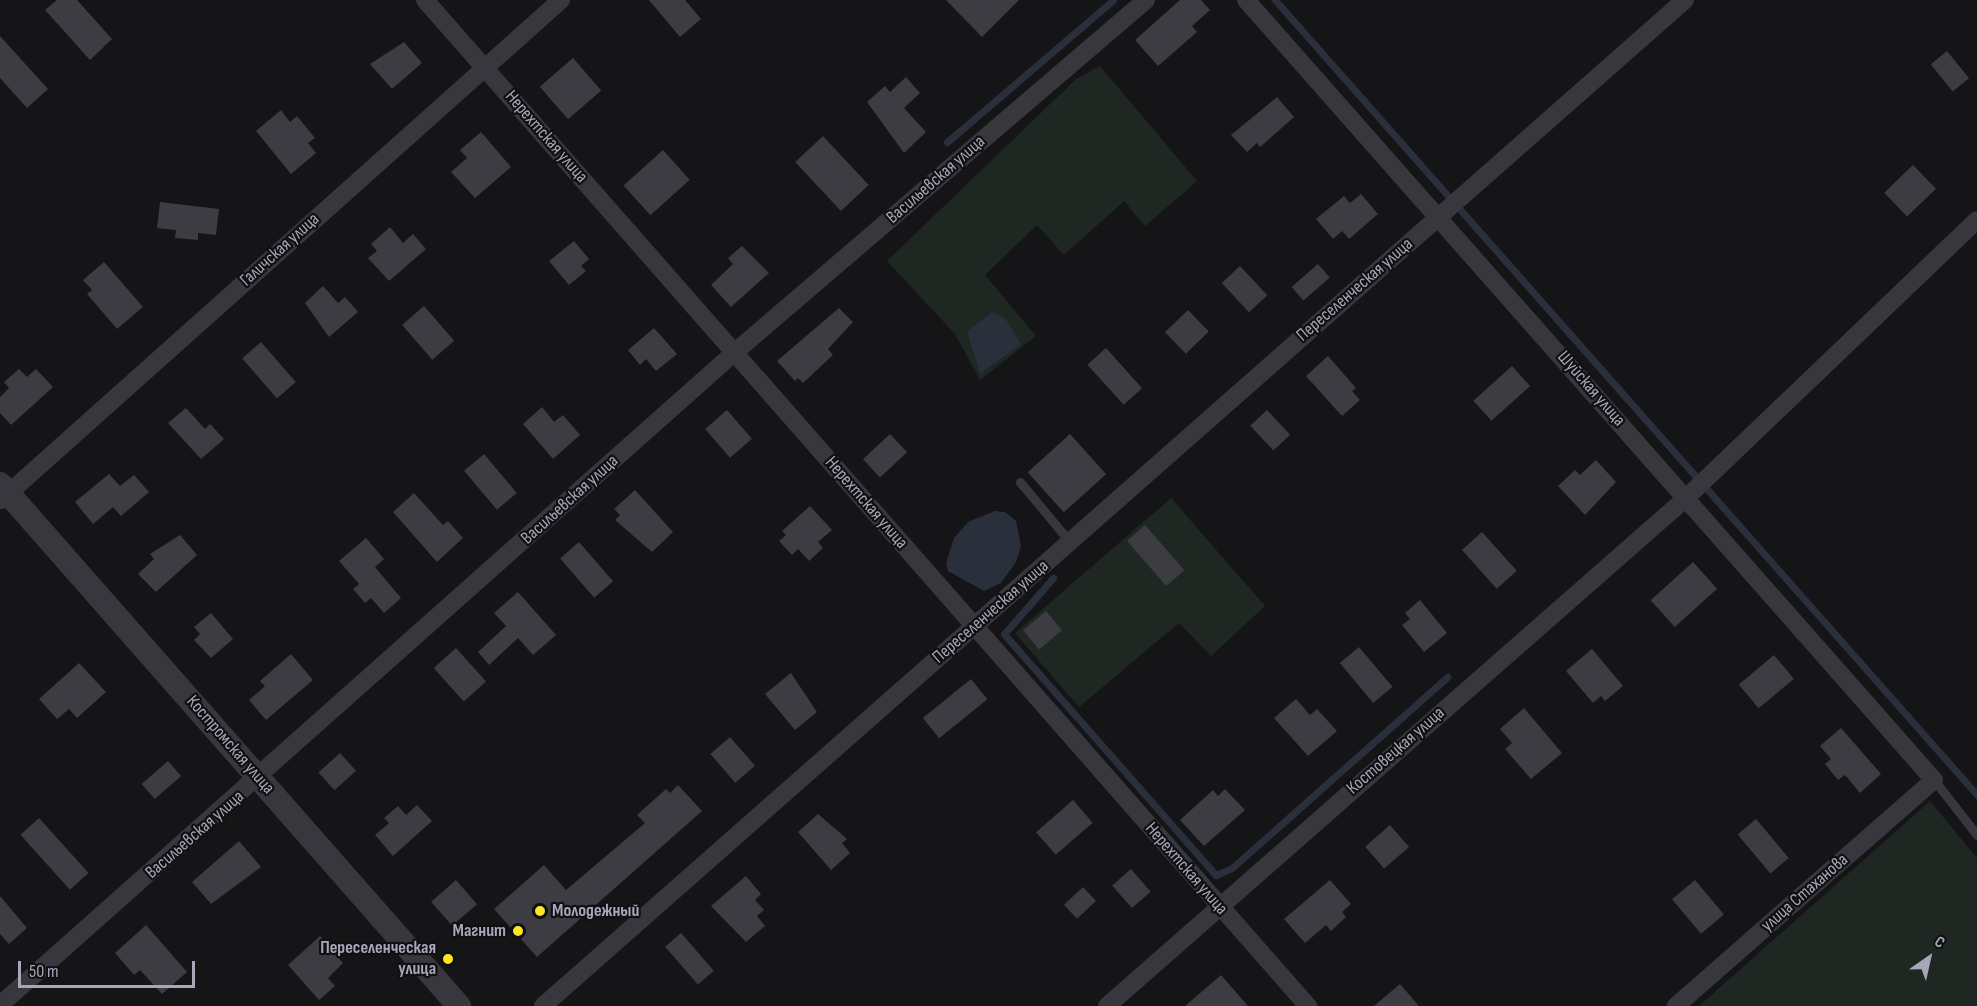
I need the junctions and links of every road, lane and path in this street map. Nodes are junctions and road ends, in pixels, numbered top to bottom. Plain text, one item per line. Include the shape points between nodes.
1 (425, 0) edge
2 (561, 0) edge
3 (1146, 0) edge
4 (1246, 0) edge
5 (1685, 0) edge
6 (484, 67) junction
7 (1443, 214) junction
8 (1977, 220) edge
9 (735, 352) junction
10 (1020, 482) dead end
11 (3, 493) edge
12 (1690, 494) junction
13 (1070, 542) junction
14 (974, 627) junction
15 (259, 779) junction
16 (1934, 780) junction
17 (1977, 835) edge
18 (1219, 906) junction
19 (0, 1005) edge
20 (459, 1006) edge
21 (543, 1006) edge
22 (1107, 1006) edge
23 (1308, 1006) edge
24 (1676, 1006) edge

1 - 6 street, Нерехтская улица
2 - 6 street, Галичская улица
3 - 9 street, Васильевская улица
4 - 7 street, Шуйская улица
5 - 7 street, Переселенческая улица
6 - 9 street, Нерехтская улица
6 - 11 street, Галичская улица
7 - 12 street, Шуйская улица
7 - 13 street, Переселенческая улица
8 - 12 street, Костовецкая улица
9 - 14 street, Нерехтская улица
9 - 15 street, Васильевская улица
10 - 13 lane
11 - 15 street, Костромская улица
12 - 16 street, Шуйская улица
12 - 18 street, Костовецкая улица
13 - 14 street, Переселенческая улица
14 - 18 street, Нерехтская улица
14 - 21 street, Переселенческая улица
15 - 19 street, Васильевская улица
15 - 20 street, Костромская улица
16 - 17 lane
16 - 24 street, улица Стаханова
18 - 22 street, Костовецкая улица
18 - 23 street, Нерехтская улица

